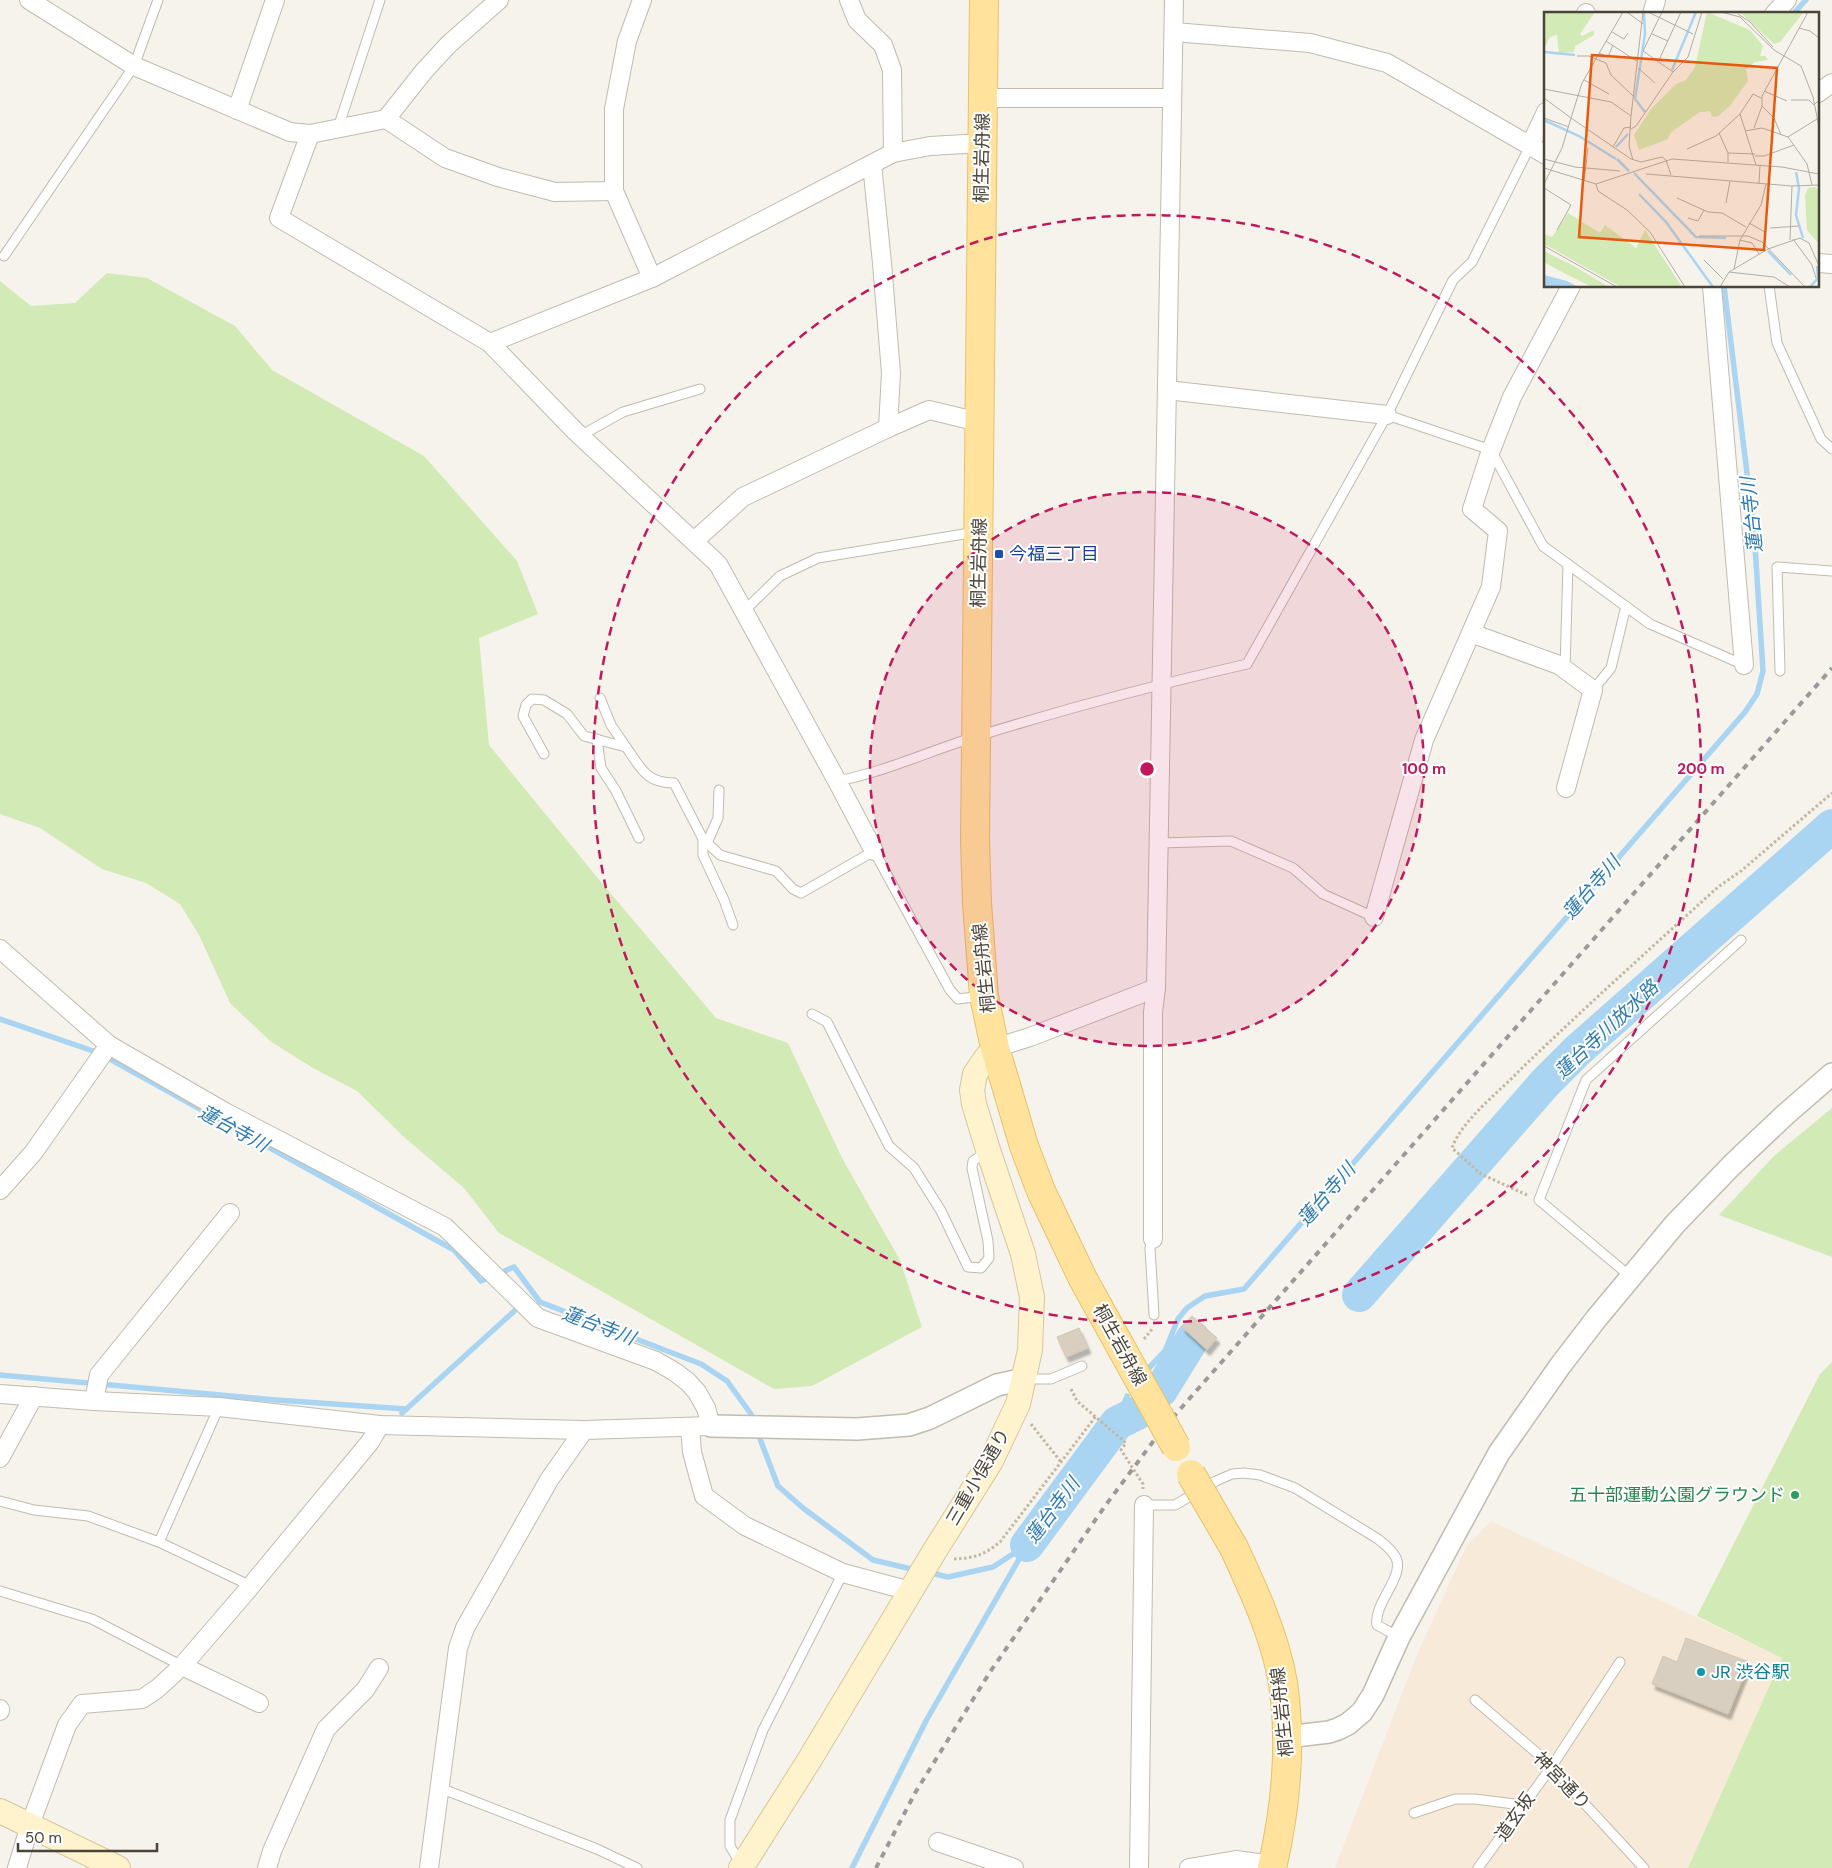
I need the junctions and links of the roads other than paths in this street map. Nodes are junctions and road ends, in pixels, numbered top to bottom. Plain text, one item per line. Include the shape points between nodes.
1 (29, 0) edge
2 (158, 0) edge
3 (275, 0) edge
4 (380, 0) edge
5 (499, 0) edge
6 (642, 0) edge
7 (849, 0) edge
8 (984, 0) edge
9 (1174, 0) edge
10 (1787, 0) edge
11 (478, 8) edge
12 (1776, 12) edge
13 (1174, 32) junction
14 (134, 66) junction
15 (1832, 83) edge
16 (1820, 92) edge
17 (983, 98) junction
18 (1172, 98) junction
19 (236, 110) junction
20 (1544, 116) edge
21 (386, 119) junction
22 (338, 128) junction
23 (310, 134) junction
24 (982, 143) junction
25 (1530, 146) junction
26 (893, 154) junction
27 (1544, 154) edge
28 (872, 164) junction
29 (614, 191) junction
30 (4, 256) dead end
31 (652, 278) junction
32 (1570, 288) edge
33 (1712, 288) edge
34 (1769, 288) edge
35 (490, 343) junction
36 (700, 389) dead end
37 (1168, 390) junction
38 (1387, 415) junction
39 (980, 422) junction
40 (888, 428) junction
41 (580, 436) junction
42 (1832, 449) edge
43 (1491, 450) junction
44 (979, 532) junction
45 (694, 541) junction
46 (1568, 564) junction
47 (1832, 571) edge
48 (1626, 606) junction
49 (744, 611) junction
50 (1471, 633) junction
51 (1744, 665) joint
52 (1564, 670) junction
53 (1780, 671) dead end
54 (1162, 683) junction
55 (1593, 690) junction
56 (600, 698) dead end
57 (976, 736) junction
58 (597, 739) junction
59 (626, 747) junction
60 (544, 754) dead end
61 (837, 781) junction
62 (1566, 788) dead end
63 (719, 790) dead end
64 (639, 838) dead end
65 (705, 841) junction
66 (1159, 843) junction
67 (874, 852) junction
68 (1374, 917) joint
69 (733, 925) dead end
70 (1741, 940) dead end
71 (0, 949) edge
72 (1156, 988) junction
73 (984, 996) junction
74 (812, 1014) dead end
75 (109, 1046) junction
76 (996, 1048) junction
77 (1832, 1074) edge
78 (988, 1150) junction
79 (0, 1188) edge
80 (230, 1213) dead end
81 (1153, 1239) joint
82 (1631, 1277) junction
83 (1154, 1315) dead end
84 (1082, 1366) dead end
85 (1024, 1379) junction
86 (0, 1394) edge
87 (34, 1396) junction
88 (94, 1401) junction
89 (219, 1407) junction
90 (380, 1425) junction
91 (711, 1426) junction
92 (690, 1427) junction
93 (584, 1430) junction
94 (0, 1458) edge
95 (0, 1501) edge
96 (1144, 1504) joint
97 (159, 1542) junction
98 (843, 1573) junction
99 (251, 1586) junction
100 (914, 1586) junction
101 (0, 1592) edge
102 (1399, 1637) junction
103 (1620, 1662) dead end
104 (182, 1666) junction
105 (378, 1668) dead end
106 (1475, 1700) dead end
107 (258, 1703) dead end
108 (1287, 1737) junction
109 (1552, 1766) junction
110 (440, 1788) junction
111 (1522, 1805) junction
112 (0, 1810) edge
113 (1414, 1813) dead end
114 (30, 1825) junction
115 (938, 1842) dead end
116 (742, 1866) edge
117 (1273, 1866) edge
118 (17, 1868) edge
119 (118, 1868) edge
120 (267, 1868) edge
121 (429, 1868) edge
122 (637, 1868) edge
123 (1014, 1868) edge
124 (1139, 1868) edge
125 (1189, 1868) edge
126 (1478, 1868) edge
127 (1644, 1868) edge

1 - 14 street
2 - 14 lane
3 - 19 street
4 - 22 lane
5 - 11 street
6 - 29 street via 627,41 614,109
7 - 26 street via 857,20 883,45 892,70
8 - 17 main road, 桐生岩舟線
9 - 13 street
10 - 12 street
11 - 21 street
13 - 18 street
13 - 25 street via 1310,43 1387,63
14 - 19 street
14 - 30 lane
15 - 16 street
17 - 18 street
17 - 24 main road, 桐生岩舟線
18 - 37 street
19 - 23 street via 290,132
20 - 25 street
21 - 22 street
21 - 29 street via 445,158 498,177 555,192
22 - 23 street
23 - 35 street via 279,218
24 - 26 street via 930,146
24 - 39 main road, 桐生岩舟線
25 - 27 street
25 - 38 lane via 1472,262 1453,280
26 - 28 street
28 - 31 street
28 - 40 street via 891,373
29 - 31 street
31 - 35 street
32 - 43 street via 1512,397
33 - 51 street
34 - 42 lane via 1777,343 1821,440
35 - 41 street
36 - 41 lane via 622,412
37 - 38 street
37 - 54 street
38 - 43 lane
38 - 54 lane via 1247,664
39 - 40 street via 929,410
39 - 44 main road, 桐生岩舟線
40 - 45 street via 743,497
41 - 45 street
43 - 46 lane via 1543,546
43 - 50 street via 1472,510 1498,531 1491,587
44 - 49 lane via 818,558 780,576
44 - 57 main road, 桐生岩舟線
45 - 49 street via 718,564
46 - 48 lane
46 - 52 lane
47 - 53 lane via 1777,567
48 - 51 lane via 1650,624
48 - 55 lane via 1611,668
49 - 61 street
50 - 52 street via 1559,665
50 - 68 street via 1424,740
52 - 55 street
54 - 57 lane
54 - 66 street
55 - 62 street
56 - 59 lane via 611,725
57 - 61 lane via 864,776
57 - 73 main road, 桐生岩舟線 via 975,840
58 - 59 lane
58 - 60 lane via 584,736 567,714 544,700 532,699 526,705 524,716
58 - 64 lane via 601,768
59 - 65 lane via 646,776 661,783 674,783
61 - 67 street
63 - 65 lane via 718,818
65 - 67 lane via 720,855 776,871 792,889 801,893
65 - 69 lane via 702,855
66 - 68 lane via 1231,842 1292,868 1323,894
66 - 72 street
67 - 73 lane via 950,990 958,999
70 - 82 lane via 1586,1080 1539,1200
71 - 75 street
72 - 76 street
72 - 81 street via 1153,1012
73 - 76 main road, 桐生岩舟線
74 - 78 lane via 826,1022 889,1146 914,1168 968,1267 981,1268 988,1258 988,1242 972,1161
75 - 79 street via 33,1153
75 - 91 street via 225,1112 445,1227 538,1318 656,1361 675,1372 697,1392
76 - 78 main road, 三重小俣通り via 973,1081 974,1104
76 - 108 main road, 桐生岩舟線, bridge via 1021,1137 1041,1191 1083,1280 1234,1548 1264,1615 1282,1683
77 - 82 street via 1732,1165 1675,1224
78 - 85 main road, 三重小俣通り via 1029,1274 1033,1319
80 - 88 street via 99,1375
81 - 83 lane via 1150,1248
82 - 102 street via 1560,1366 1499,1453
84 - 85 lane via 1051,1378
85 - 91 street via 997,1384 930,1418 909,1425 857,1429
85 - 100 main road, 三重小俣通り via 1018,1404 942,1558
86 - 87 street
87 - 88 street
87 - 94 street
88 - 89 street
89 - 90 street
89 - 97 lane
90 - 93 street
90 - 99 street via 370,1442
91 - 92 street
92 - 93 street
92 - 98 street via 692,1452 704,1496 746,1526
93 - 110 street via 549,1480 465,1628 458,1648
95 - 97 lane via 34,1510 88,1516
96 - 102 lane via 1175,1505 1216,1480 1244,1472 1294,1488 1389,1548 1396,1558 1397,1574 1376,1616 1377,1625
96 - 124 street
97 - 99 lane
98 - 100 street
98 - 116 lane via 763,1730 730,1820 730,1846
99 - 104 street
100 - 116 main road, 三重小俣通り
101 - 104 lane via 92,1619
102 - 108 street via 1362,1712 1338,1729
103 - 109 lane, 道玄坂
104 - 107 street
104 - 114 street via 142,1698 82,1704 67,1724
105 - 120 street via 365,1690 326,1729
106 - 109 lane, 神宮通り
108 - 117 main road, 桐生岩舟線 via 1287,1784
109 - 111 lane, 道玄坂
109 - 127 lane, 神宮通り
110 - 121 street
110 - 122 lane via 598,1849
111 - 113 lane via 1455,1799
111 - 126 lane, 道玄坂
112 - 114 main road
114 - 118 street
114 - 119 main road
115 - 123 street
117 - 125 street via 1236,1860

